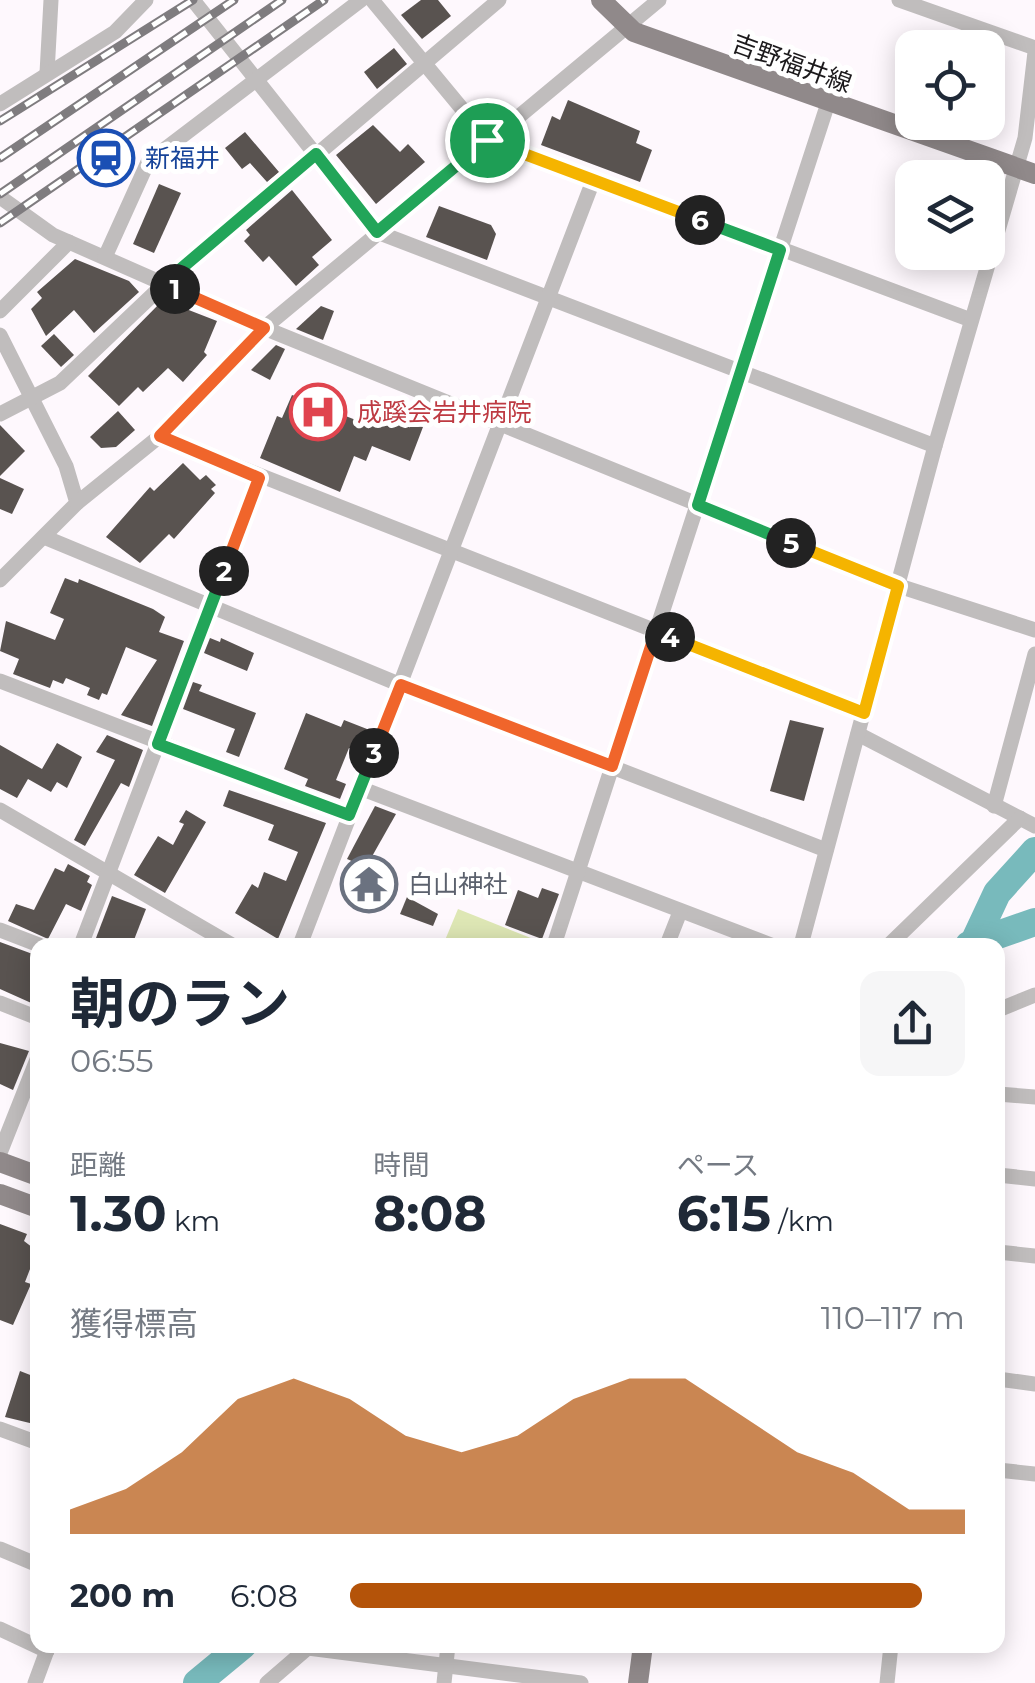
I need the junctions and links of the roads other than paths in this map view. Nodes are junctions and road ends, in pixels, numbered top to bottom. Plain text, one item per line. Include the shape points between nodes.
1 (51, 0) edge
2 (146, 0) edge
3 (193, 0) edge
4 (361, 0) edge
5 (372, 0) edge
6 (499, 0) edge
7 (601, 0) edge
8 (659, 0) edge
9 (899, 0) edge
10 (623, 26) junction
11 (1035, 50) edge
12 (424, 64) junction
13 (47, 73) junction
14 (257, 81) junction
15 (828, 103) junction
16 (0, 104) edge
17 (487, 140) junction
18 (316, 154) junction
19 (1014, 167) junction
20 (1035, 174) edge
21 (593, 181) junction
22 (0, 197) edge
23 (377, 232) junction
24 (69, 242) junction
25 (780, 250) junction
26 (105, 257) junction
27 (163, 284) junction
28 (550, 298) junction
29 (0, 311) edge
30 (970, 320) junction
31 (264, 328) junction
32 (0, 335) edge
33 (741, 371) junction
34 (32, 394) junction
35 (0, 414) edge
36 (500, 424) junction
37 (160, 436) junction
38 (936, 446) junction
39 (259, 478) junction
40 (77, 503) junction
41 (698, 505) junction
42 (44, 537) junction
43 (450, 552) junction
44 (0, 580) edge
45 (898, 586) junction
46 (210, 608) junction
47 (1035, 630) edge
48 (656, 631) junction
49 (1035, 654) edge
50 (0, 681) edge
51 (401, 685) junction
52 (864, 713) junction
53 (858, 734) junction
54 (158, 744) junction
55 (612, 766) junction
56 (360, 788) junction
57 (994, 806) junction
58 (0, 810) edge
59 (349, 815) junction
60 (1029, 820) edge
61 (826, 850) junction
62 (109, 873) junction
63 (577, 874) junction
64 (680, 912) junction
65 (0, 930) edge
66 (84, 938) edge
67 (220, 938) edge
68 (303, 938) edge
69 (556, 938) edge
70 (670, 938) edge
71 (751, 938) edge
72 (803, 938) edge
73 (897, 938) edge
74 (30, 942) edge
75 (1035, 995) edge
76 (0, 1003) edge
77 (1005, 1007) edge
78 (30, 1015) edge
79 (30, 1077) edge
80 (1005, 1094) edge
81 (1035, 1096) edge
82 (0, 1154) edge
83 (0, 1162) edge
84 (30, 1173) edge
85 (1005, 1176) edge
86 (1035, 1179) edge
87 (0, 1194) edge
88 (30, 1205) edge
89 (1005, 1253) edge
90 (1035, 1256) edge
91 (1005, 1380) edge
92 (1035, 1384) edge
93 (0, 1428) edge
94 (30, 1439) edge
95 (1005, 1471) edge
96 (1035, 1474) edge
97 (0, 1549) edge
98 (30, 1562) edge
99 (0, 1630) edge
100 (30, 1641) edge
101 (46, 1653) edge
102 (302, 1653) edge
103 (352, 1653) edge
104 (447, 1653) edge
105 (642, 1653) edge
106 (891, 1653) edge
107 (446, 1666) junction
108 (35, 1683) edge
109 (267, 1683) edge
110 (444, 1683) edge
111 (581, 1683) edge
112 (638, 1683) edge
113 (887, 1683) edge

1 - 13 street
2 - 13 street via 116,32
3 - 14 street
4 - 14 street
5 - 12 street
6 - 12 street
7 - 10 main road, 吉野福井線
8 - 10 street
9 - 11 street
10 - 15 main road, 吉野福井線
10 - 17 street
11 - 19 street
12 - 17 street
12 - 18 street
13 - 16 street
14 - 18 street
14 - 26 street via 148,162
15 - 19 main road, 吉野福井線
15 - 25 street
17 - 21 street
17 - 23 street
18 - 23 street
18 - 27 street
19 - 20 main road, 吉野福井線
19 - 30 street
21 - 25 street
21 - 28 street
22 - 24 street
23 - 28 street
23 - 31 street
24 - 26 street
24 - 29 street
25 - 30 street
25 - 33 street
26 - 27 street
27 - 31 street
27 - 34 street via 60,382
28 - 33 street
28 - 36 street
30 - 38 street
31 - 36 street
31 - 37 street
32 - 34 street
33 - 38 street
33 - 41 street
34 - 35 street
34 - 40 street
36 - 41 street
36 - 43 street
37 - 39 street
37 - 40 street
38 - 45 street
39 - 43 street
39 - 46 street
40 - 42 street
41 - 45 street
41 - 48 street
42 - 44 street
42 - 46 street
43 - 48 street
43 - 51 street
45 - 47 street
45 - 52 street
46 - 51 street
46 - 54 street
48 - 52 street
48 - 55 street
49 - 57 street
50 - 54 street
51 - 55 street
51 - 56 street
52 - 53 street
53 - 57 street
53 - 61 street
54 - 59 street
54 - 62 street
55 - 61 street
55 - 63 street
56 - 59 street
56 - 63 street
57 - 60 street
58 - 62 street
59 - 68 street
60 - 73 street
61 - 72 street
62 - 66 street
62 - 67 street
63 - 64 street
63 - 69 street
64 - 70 street
64 - 71 street
65 - 74 street
75 - 77 street
76 - 78 street
79 - 82 street
80 - 81 street
83 - 84 main road
85 - 86 street
87 - 88 main road
89 - 90 street
91 - 92 street
93 - 94 street
95 - 96 street
97 - 98 street
99 - 100 street
101 - 108 street
102 - 109 street
103 - 107 street
104 - 107 street
105 - 112 main road
106 - 113 street
107 - 110 street
107 - 111 street

